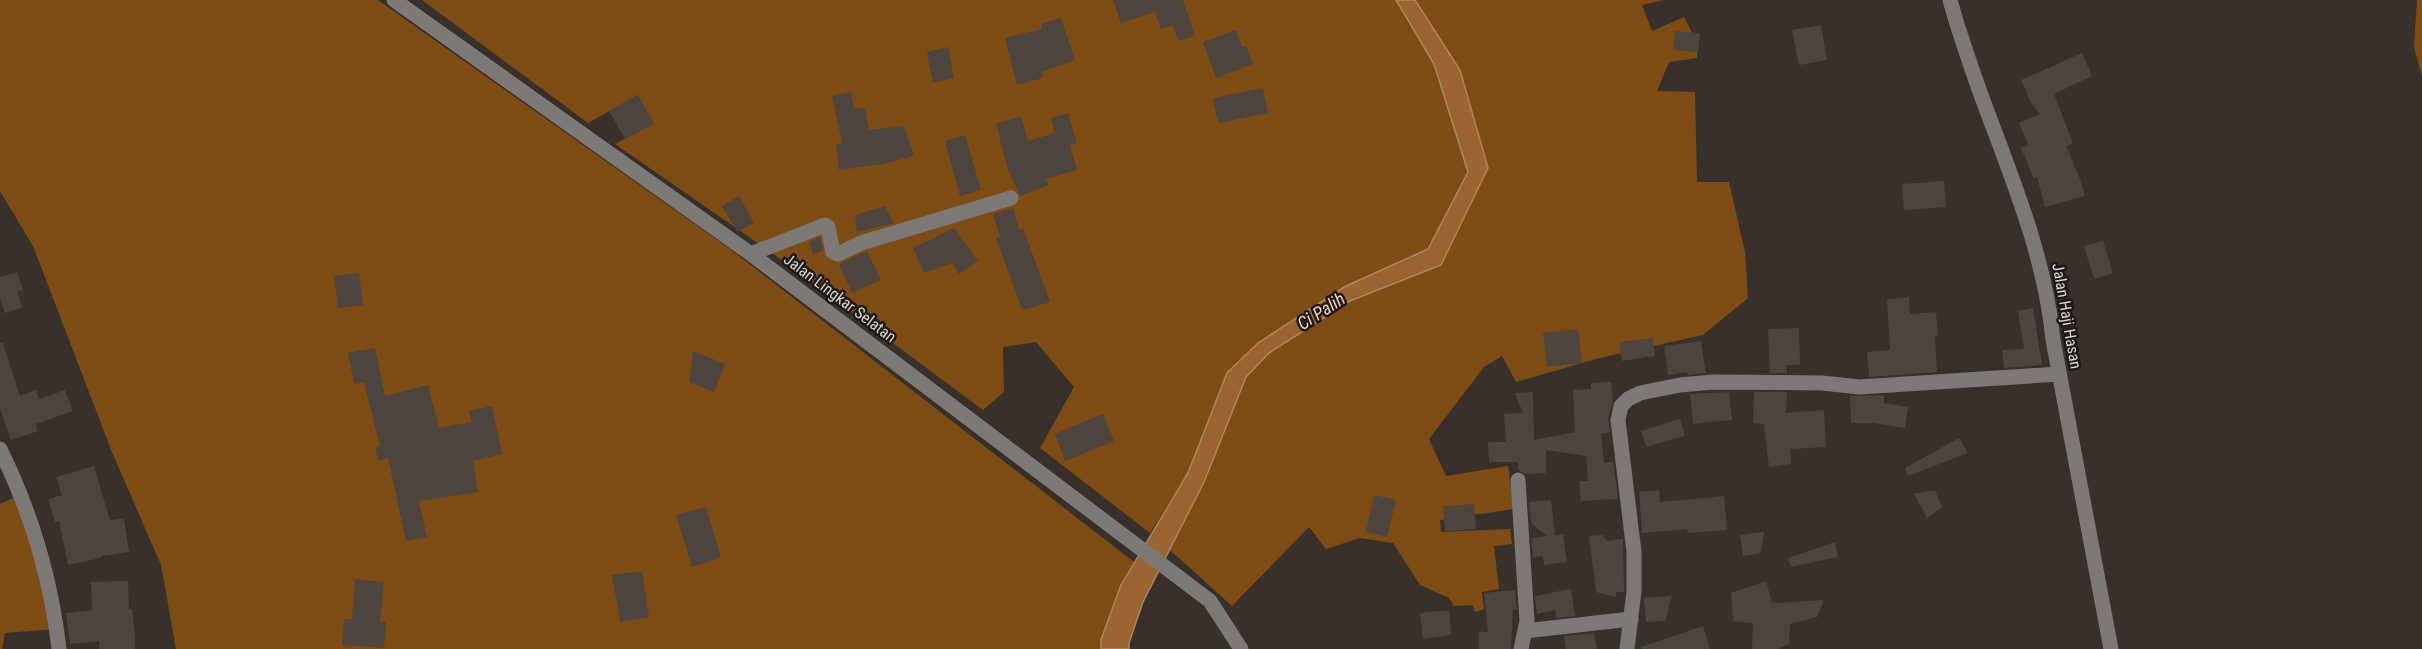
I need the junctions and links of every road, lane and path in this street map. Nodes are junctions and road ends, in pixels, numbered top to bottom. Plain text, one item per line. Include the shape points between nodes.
1 (394, 0) edge
2 (1950, 0) edge
3 (1011, 198) dead end
4 (751, 254) junction
5 (2059, 374) junction
6 (0, 449) edge
7 (1518, 480) dead end
8 (1631, 619) junction
9 (1525, 631) junction
10 (59, 649) edge
11 (1241, 649) edge
12 (1521, 649) edge
13 (1627, 649) edge
14 (2111, 649) edge

1 - 4 street, Jalan Lingkar Selatan
2 - 5 street, Jalan Haji Hasan via 2036,249
3 - 4 street via 861,243 838,254 833,252 825,225
4 - 11 street, Jalan Lingkar Selatan via 1210,601
5 - 8 street via 1860,387 1713,382 1640,393 1628,399 1621,406 1618,420 1634,552
5 - 14 street, Jalan Haji Hasan
6 - 10 street via 28,512 42,559
7 - 9 street
8 - 9 street
8 - 13 street
9 - 12 street

